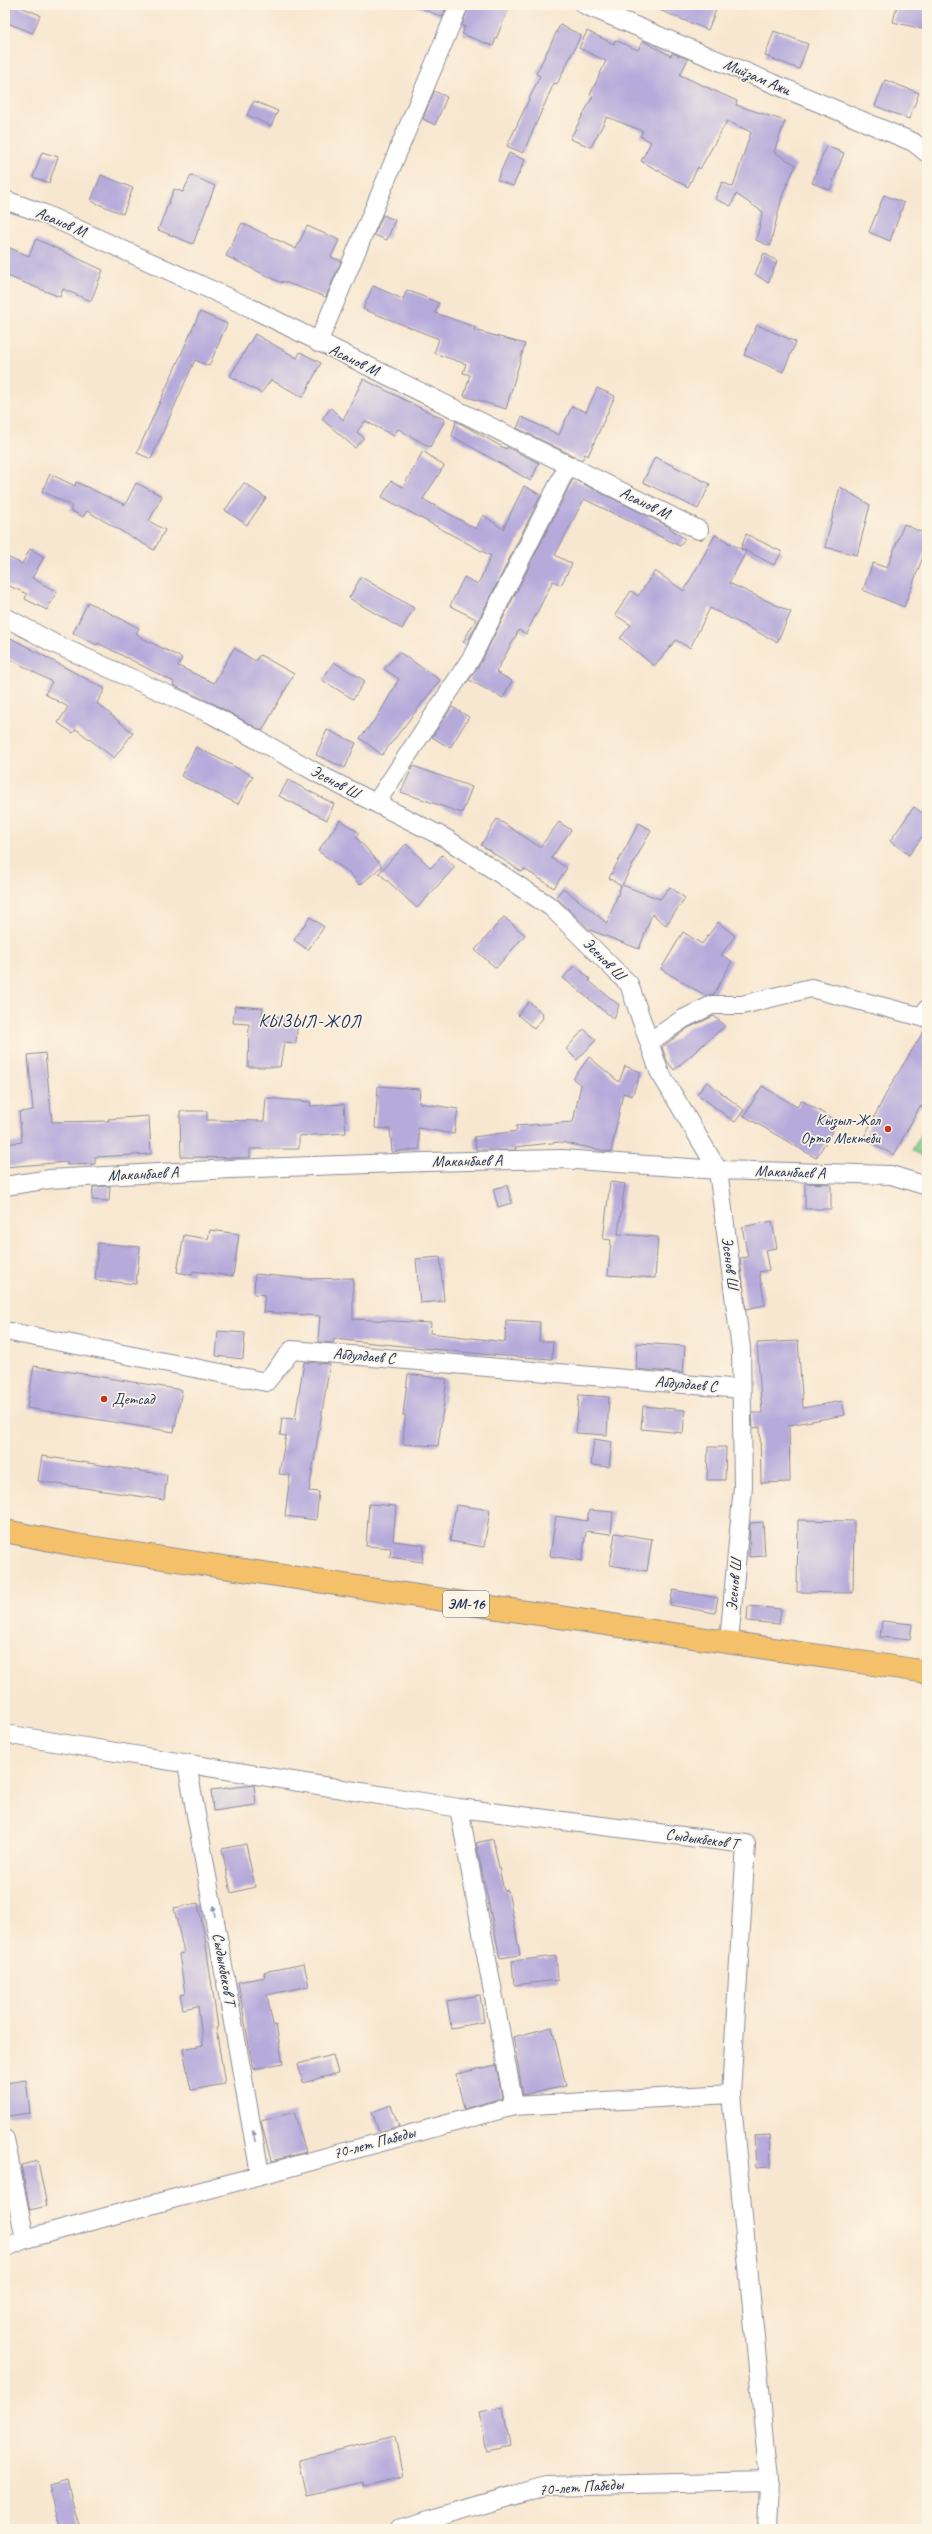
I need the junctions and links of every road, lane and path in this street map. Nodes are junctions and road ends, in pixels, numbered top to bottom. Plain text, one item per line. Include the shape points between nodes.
1 (459, 5) edge
2 (586, 5) edge
3 (927, 152) edge
4 (5, 200) edge
5 (318, 342) junction
6 (568, 465) junction
7 (699, 530) dead end
8 (5, 617) edge
9 (376, 803) junction
10 (927, 1009) edge
11 (649, 1042) junction
12 (718, 1170) junction
13 (5, 1186) edge
14 (927, 1186) edge
15 (5, 1331) edge
16 (741, 1389) junction
17 (5, 1531) edge
18 (729, 1643) junction
19 (927, 1672) edge
20 (5, 1734) edge
21 (187, 1764) junction
22 (459, 1808) junction
23 (731, 2094) junction
24 (514, 2106) junction
25 (5, 2138) edge
26 (260, 2174) junction
27 (25, 2238) junction
28 (5, 2248) edge
29 (769, 2481) junction
30 (398, 2529) edge
31 (767, 2529) edge

1 - 5 street
2 - 3 street, Мийзам Ажи via 913,142
4 - 5 street, Асанов М via 42,213 236,301
5 - 6 street, Асанов М
6 - 7 street, Асанов М
6 - 9 street via 472,657
8 - 9 street, Эсенов Ш via 55,644 211,714
9 - 11 street, Эсенов Ш via 445,838 552,907 629,984
10 - 11 street via 922,1017 811,988 742,1005 712,1005 683,1019
11 - 12 street, Эсенов Ш via 659,1071
12 - 13 street, Маканбаев А via 562,1159 425,1162 50,1180
12 - 14 street, Маканбаев А via 891,1175
12 - 16 street, Эсенов Ш via 741,1349
15 - 16 street, Абдулдаев С via 266,1382 292,1350
16 - 18 street, Эсенов Ш via 743,1486
17 - 18 highway, ЭМ-16 via 76,1545
18 - 19 highway, ЭМ-16
20 - 21 street, Сыдыкбеков Т
21 - 22 street, Сыдыкбеков Т
26 -> 21 street, Сыдыкбеков Т
22 - 23 street, Сыдыкбеков Т via 746,1844
22 - 24 street
23 - 24 street, 70-лет Пабеды
23 - 29 street
24 - 26 street, 70-лет Пабеды
25 - 27 street
26 - 27 street, 70-лет Пабеды
27 - 28 street
29 - 30 street, 70-лет Пабеды via 546,2486
29 - 31 street

